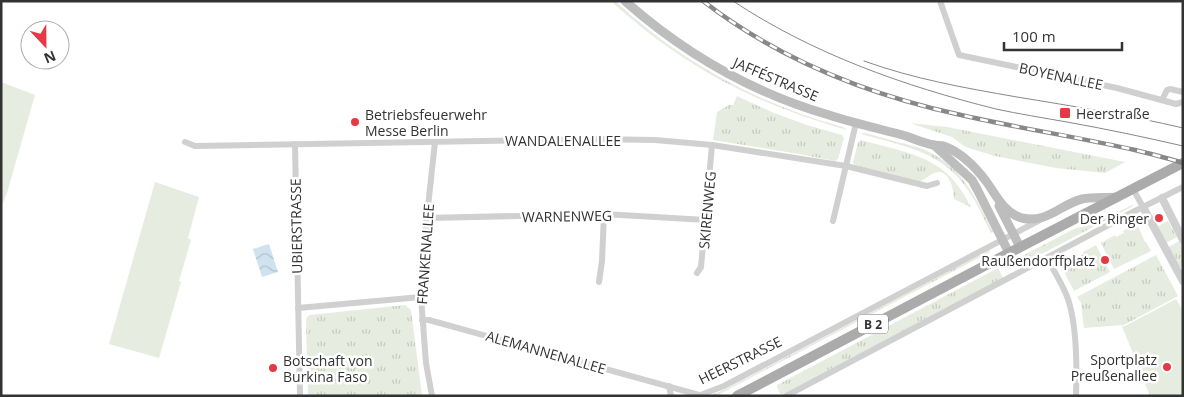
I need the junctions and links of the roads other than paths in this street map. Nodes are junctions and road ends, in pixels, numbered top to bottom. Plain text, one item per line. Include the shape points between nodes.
1 (625, 1) edge
2 (940, 1) edge
3 (1183, 92) edge
4 (1162, 100) junction
5 (1183, 102) edge
6 (856, 123) junction
7 (185, 142) dead end
8 (435, 142) junction
9 (295, 144) junction
10 (712, 145) junction
11 (935, 146) junction
12 (1183, 163) edge
13 (846, 166) junction
14 (937, 183) dead end
15 (1183, 187) edge
16 (1134, 189) junction
17 (994, 194) junction
18 (1116, 197) junction
19 (1162, 198) junction
20 (1143, 207) junction
21 (604, 214) junction
22 (1045, 217) junction
23 (427, 218) junction
24 (706, 220) junction
25 (833, 221) dead end
26 (1013, 234) junction
27 (1002, 240) junction
28 (1183, 240) edge
29 (1020, 247) junction
30 (1009, 253) junction
31 (1047, 258) junction
32 (1035, 264) junction
33 (697, 273) dead end
34 (1183, 281) edge
35 (599, 282) dead end
36 (421, 297) junction
37 (298, 308) junction
38 (422, 320) junction
39 (669, 386) junction
40 (698, 395) edge
41 (300, 396) edge
42 (432, 396) edge
43 (671, 396) edge
44 (737, 396) edge
45 (786, 396) edge
46 (1076, 396) edge

1 - 6 main road, JAFFÉSTRASSE via 672,40 728,74 795,104
2 - 4 street, BOYENALLEE via 959,55
3 - 4 street via 1167,90
4 - 5 street, BOYENALLEE via 1176,104
6 - 11 main road, JAFFÉSTRASSE
6 - 13 street
7 - 9 street, WANDALENALLEE via 195,146
8 - 9 street, WANDALENALLEE
8 - 10 street, WANDALENALLEE via 594,138
8 - 23 street, FRANKENALLEE
9 - 37 street, UBIERSTRASSE
10 - 13 street, WANDALENALLEE
10 - 24 street, SKIRENWEG
11 - 17 main road, JAFFÉSTRASSE via 944,146 957,153 979,173
11 - 27 main road, JAFFÉSTRASSE via 972,180
12 - 16 main road, HEERSTRASSE / B 2
13 - 14 street, WANDALENALLEE via 927,186
13 - 25 street
15 - 19 street
16 - 18 main road, HEERSTRASSE / B 2
16 - 20 street
17 - 22 main road, JAFFÉSTRASSE via 1008,211 1017,216
17 - 26 main road, JAFFÉSTRASSE
18 - 22 main road, HEERSTRASSE via 1083,199
18 - 29 main road, HEERSTRASSE / B 2
19 - 20 street
19 - 28 street
20 - 31 street
20 - 34 street
21 - 23 street, WARNENWEG
21 - 24 street, WARNENWEG
21 - 35 street
22 - 26 street, HEERSTRASSE
23 - 36 street, FRANKENALLEE
24 - 33 street, SKIRENWEG via 701,267
26 - 27 street, HEERSTRASSE
26 - 29 main road, JAFFÉSTRASSE
27 - 30 main road, JAFFÉSTRASSE
27 - 40 street, HEERSTRASSE via 724,386
29 - 30 main road, HEERSTRASSE / B 2
30 - 32 street via 1025,265
30 - 44 main road, HEERSTRASSE / B 2
31 - 32 street
31 - 46 street via 1072,310
32 - 45 street
36 - 37 street
36 - 38 street, FRANKENALLEE
37 - 41 street, UBIERSTRASSE
38 - 39 street, ALEMANNENALLEE
38 - 42 street, FRANKENALLEE
39 - 40 street, ALEMANNENALLEE
39 - 43 street

